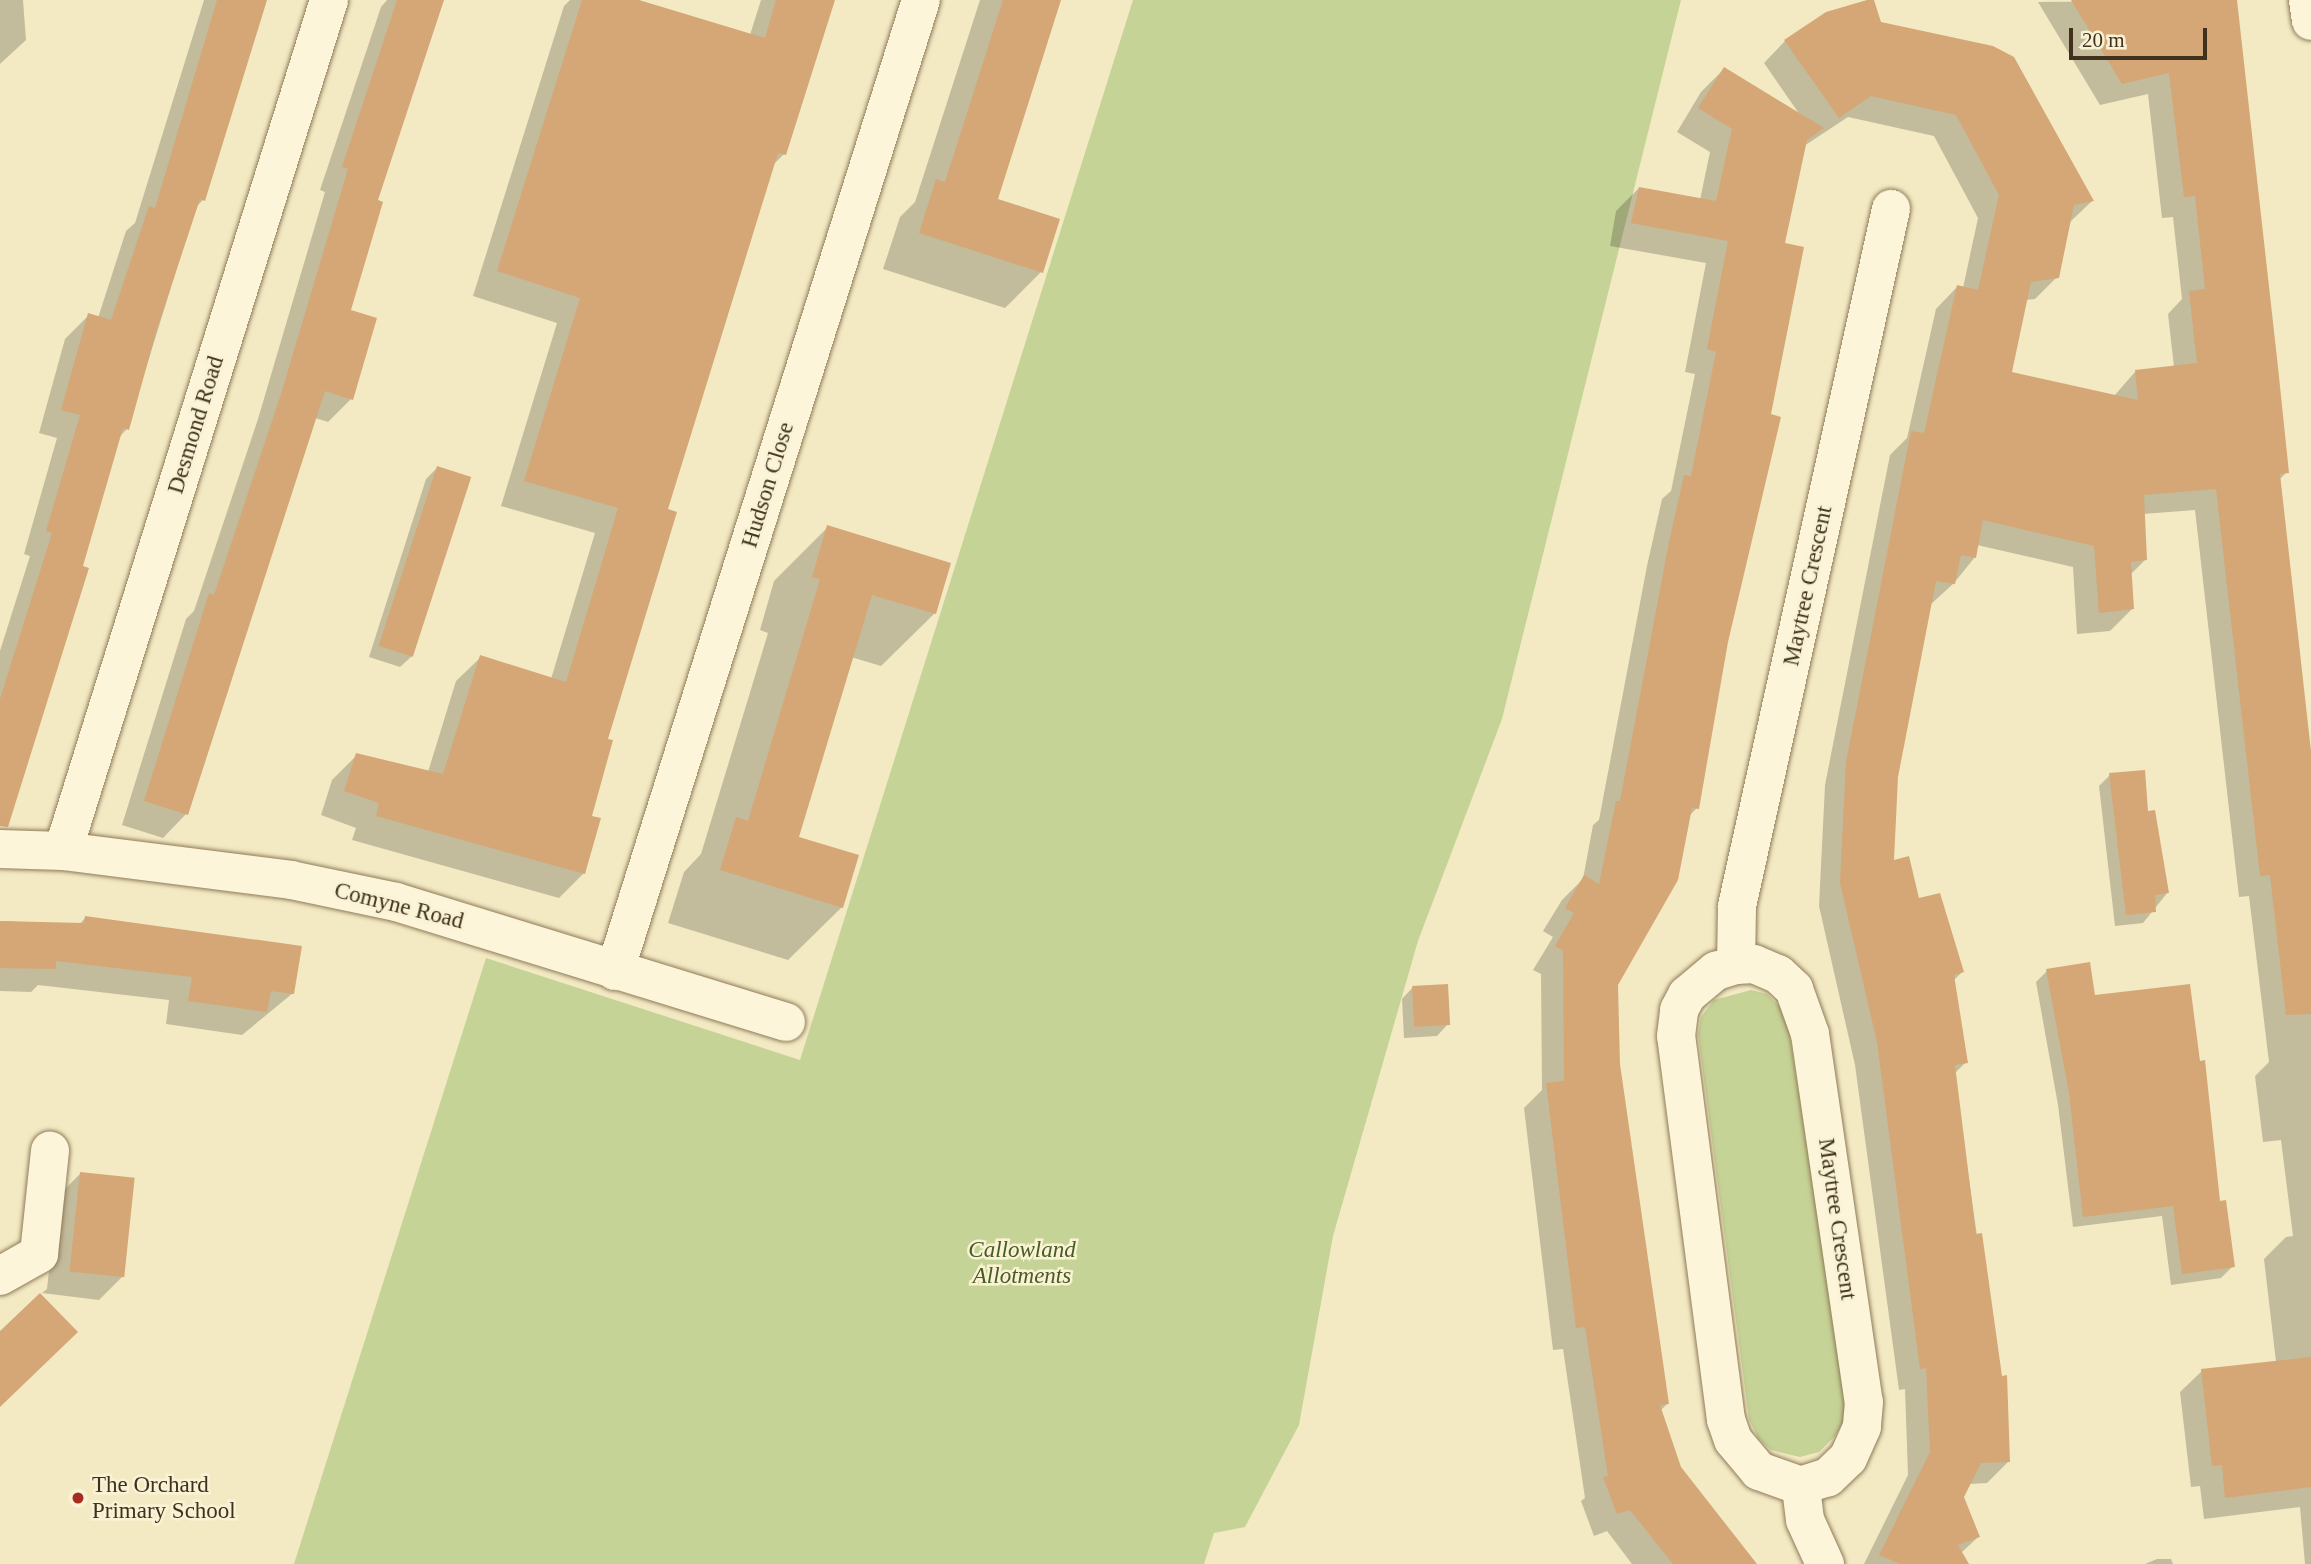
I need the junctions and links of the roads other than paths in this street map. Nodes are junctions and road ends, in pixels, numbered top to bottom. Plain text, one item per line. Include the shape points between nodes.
1 (328, 0) edge
2 (920, 0) edge
3 (2308, 0) edge
4 (2311, 22) edge
5 (1891, 209) dead end
6 (0, 849) edge
7 (63, 851) junction
8 (1737, 965) junction
9 (615, 971) junction
10 (786, 1022) dead end
11 (50, 1151) dead end
12 (0, 1276) edge
13 (1801, 1486) junction
14 (1825, 1564) edge

1 - 7 street, Desmond Road
2 - 9 street, Hudson Close
3 - 4 street
5 - 8 street, Maytree Crescent via 1737,906
6 - 7 street, Comyne Road
7 - 9 street, Comyne Road via 291,880 396,902
8 - 13 street via 1716,971 1687,995 1679,1010 1676,1037 1726,1420 1733,1440 1759,1471
8 - 13 street, Maytree Crescent via 1754,964 1778,974 1794,989 1806,1021 1864,1402 1863,1427 1848,1458 1828,1477
9 - 10 street, Comyne Road
11 - 12 street via 39,1254
13 - 14 street via 1805,1520

